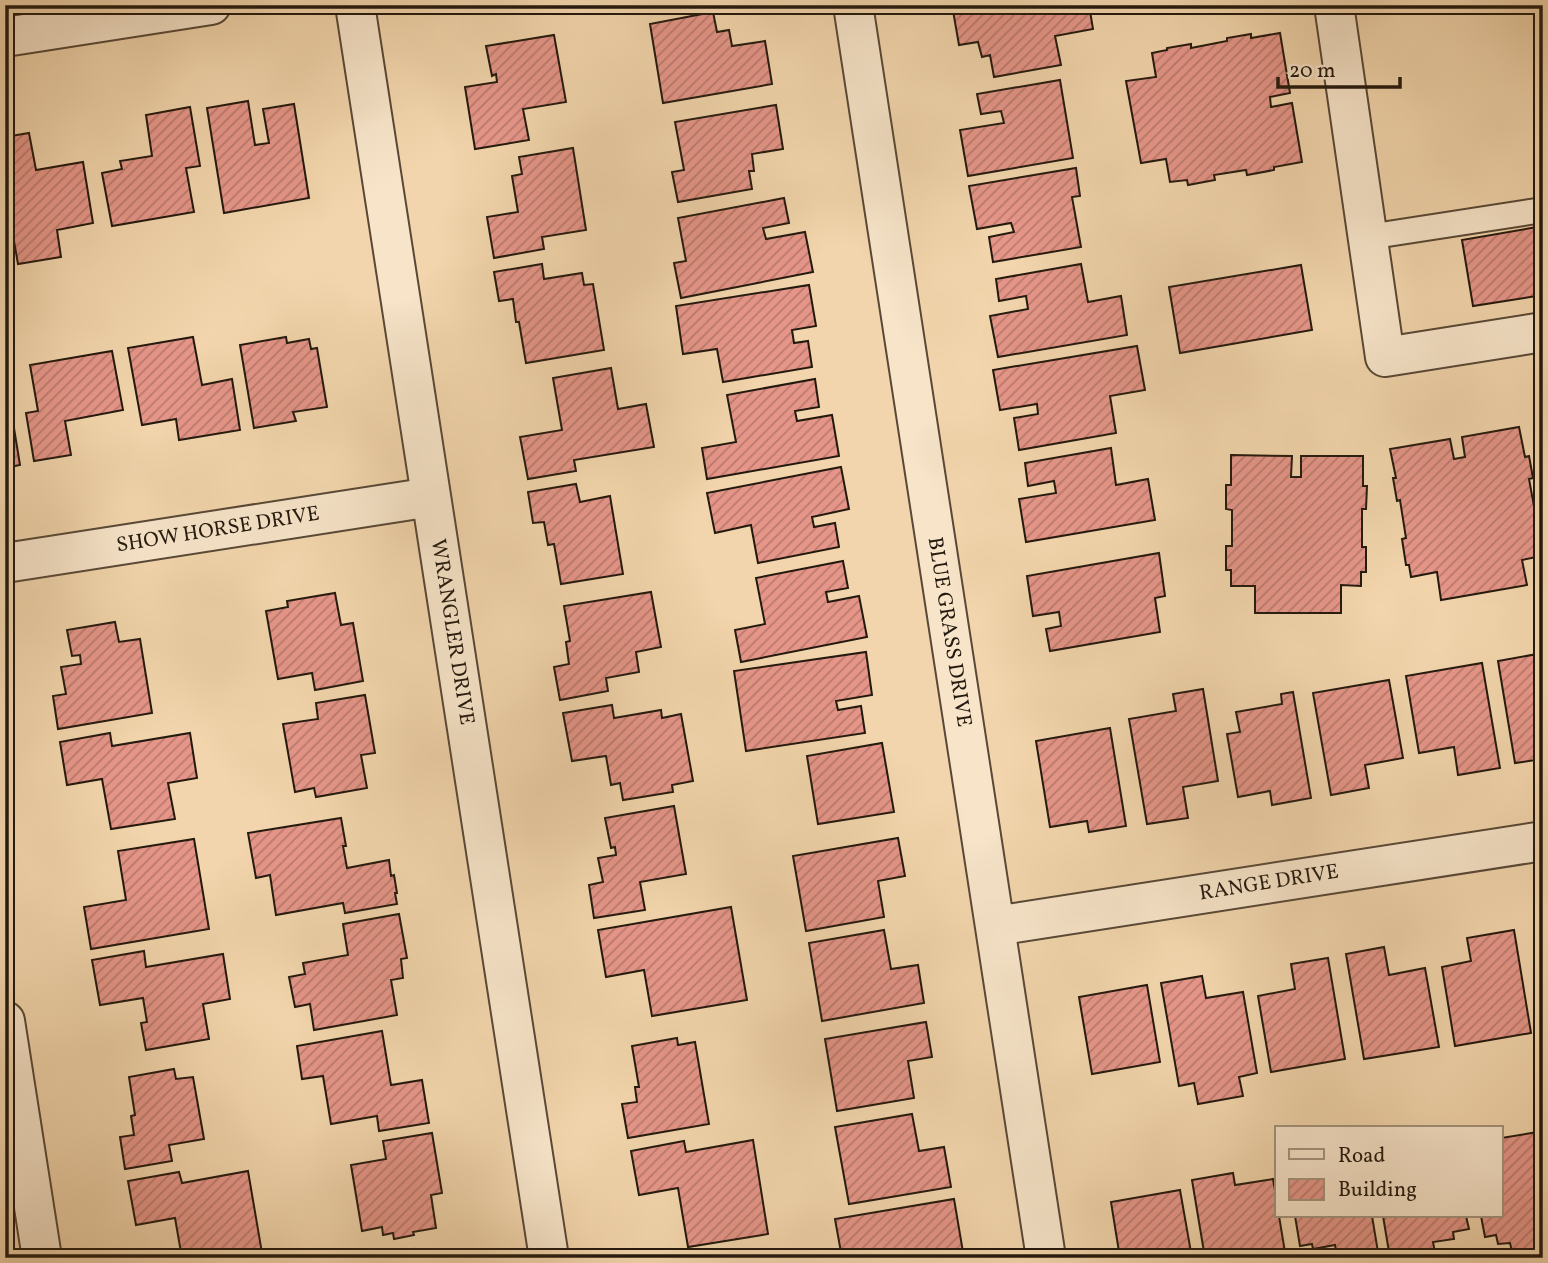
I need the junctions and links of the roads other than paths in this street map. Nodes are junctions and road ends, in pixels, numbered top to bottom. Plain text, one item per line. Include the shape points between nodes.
1 (211, 5) edge
2 (355, 5) edge
3 (853, 5) edge
4 (1334, 5) edge
5 (5, 37) edge
6 (1543, 210) edge
7 (1368, 237) junction
8 (1543, 332) edge
9 (431, 497) junction
10 (5, 563) edge
11 (1543, 841) edge
12 (995, 926) junction
13 (5, 1021) edge
14 (42, 1258) edge
15 (549, 1258) edge
16 (1046, 1258) edge

1 - 5 street
2 - 9 street, WRANGLER DRIVE
3 - 12 street, BLUE GRASS DRIVE
4 - 7 street
6 - 7 lane
7 - 8 street via 1385,357
9 - 10 street, SHOW HORSE DRIVE
9 - 15 street, WRANGLER DRIVE
11 - 12 street, RANGE DRIVE
12 - 16 street, BLUE GRASS DRIVE
13 - 14 street

